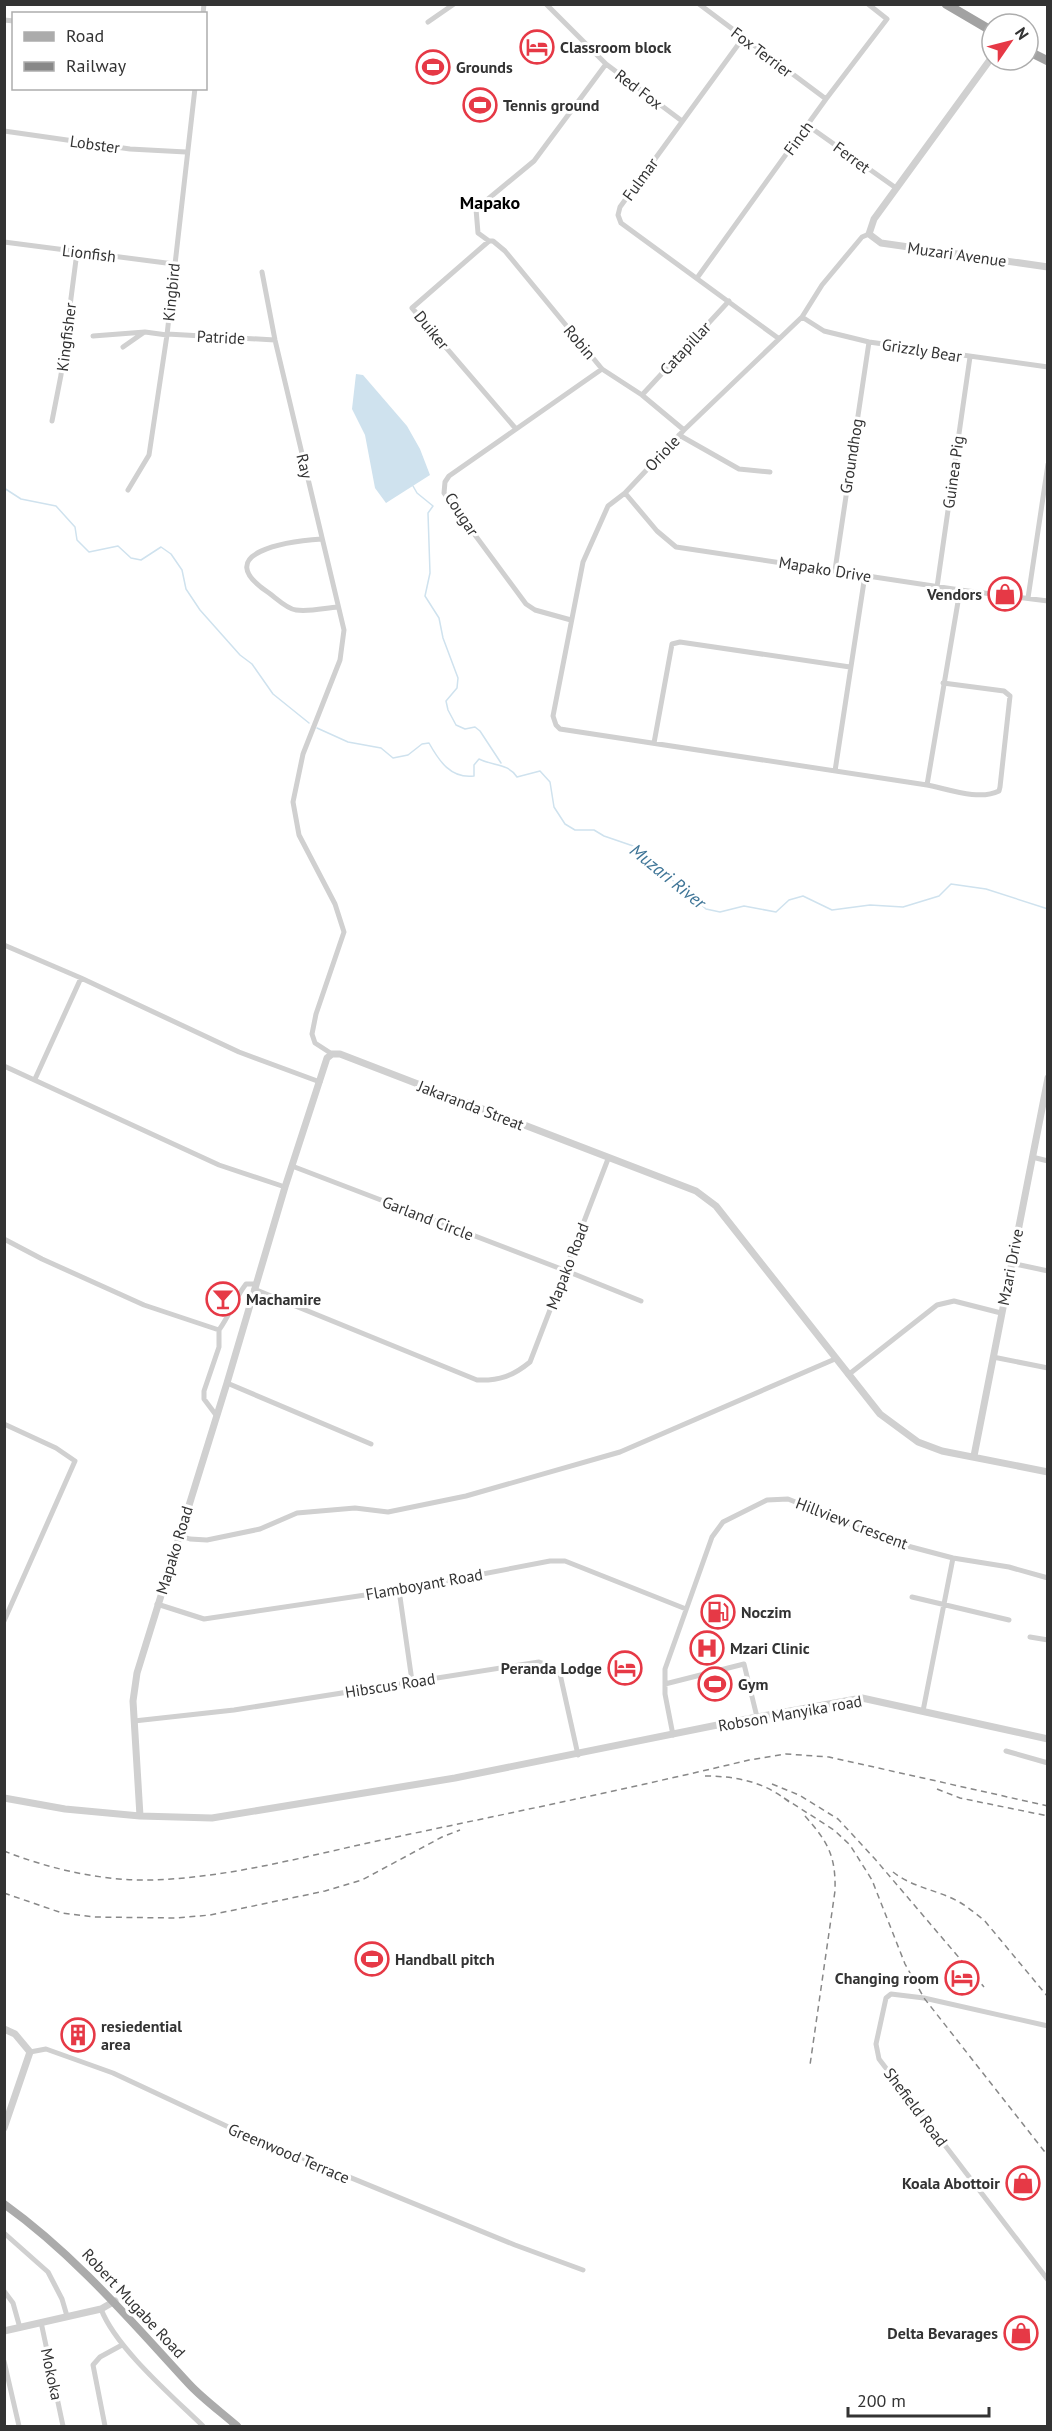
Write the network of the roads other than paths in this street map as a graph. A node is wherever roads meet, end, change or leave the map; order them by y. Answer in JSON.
{"nodes":[{"id":1,"x":454,"y":4,"type":"edge"},
{"id":2,"x":546,"y":4,"type":"edge"},
{"id":3,"x":699,"y":4,"type":"edge"},
{"id":4,"x":867,"y":4,"type":"edge"},
{"id":5,"x":946,"y":4,"type":"edge"},
{"id":6,"x":428,"y":22,"type":"dead end"},
{"id":7,"x":980,"y":24,"type":"edge"},
{"id":8,"x":743,"y":38,"type":"junction"},
{"id":9,"x":606,"y":64,"type":"junction"},
{"id":10,"x":981,"y":72,"type":"edge"},
{"id":11,"x":195,"y":90,"type":"edge"},
{"id":12,"x":825,"y":99,"type":"junction"},
{"id":13,"x":682,"y":121,"type":"junction"},
{"id":14,"x":807,"y":125,"type":"junction"},
{"id":15,"x":4,"y":131,"type":"edge"},
{"id":16,"x":186,"y":152,"type":"junction"},
{"id":17,"x":896,"y":188,"type":"junction"},
{"id":18,"x":869,"y":234,"type":"junction"},
{"id":19,"x":489,"y":241,"type":"junction"},
{"id":20,"x":4,"y":242,"type":"edge"},
{"id":21,"x":77,"y":252,"type":"junction"},
{"id":22,"x":174,"y":264,"type":"junction"},
{"id":23,"x":1047,"y":267,"type":"edge"},
{"id":24,"x":262,"y":272,"type":"dead end"},
{"id":25,"x":697,"y":278,"type":"junction"},
{"id":26,"x":729,"y":301,"type":"junction"},
{"id":27,"x":802,"y":316,"type":"junction"},
{"id":28,"x":144,"y":332,"type":"junction"},
{"id":29,"x":167,"y":334,"type":"junction"},
{"id":30,"x":93,"y":336,"type":"dead end"},
{"id":31,"x":778,"y":338,"type":"junction"},
{"id":32,"x":275,"y":340,"type":"junction"},
{"id":33,"x":869,"y":342,"type":"junction"},
{"id":34,"x":123,"y":347,"type":"dead end"},
{"id":35,"x":970,"y":357,"type":"junction"},
{"id":36,"x":1047,"y":368,"type":"edge"},
{"id":37,"x":602,"y":369,"type":"junction"},
{"id":38,"x":642,"y":395,"type":"junction"},
{"id":39,"x":52,"y":421,"type":"dead end"},
{"id":40,"x":516,"y":429,"type":"junction"},
{"id":41,"x":681,"y":432,"type":"junction"},
{"id":42,"x":1047,"y":464,"type":"edge"},
{"id":43,"x":770,"y":472,"type":"dead end"},
{"id":44,"x":128,"y":490,"type":"dead end"},
{"id":45,"x":625,"y":494,"type":"junction"},
{"id":46,"x":322,"y":539,"type":"junction"},
{"id":47,"x":834,"y":570,"type":"junction"},
{"id":48,"x":865,"y":575,"type":"junction"},
{"id":49,"x":937,"y":587,"type":"junction"},
{"id":50,"x":960,"y":590,"type":"junction"},
{"id":51,"x":1028,"y":598,"type":"junction"},
{"id":52,"x":1047,"y":601,"type":"edge"},
{"id":53,"x":338,"y":607,"type":"junction"},
{"id":54,"x":571,"y":620,"type":"junction"},
{"id":55,"x":850,"y":667,"type":"junction"},
{"id":56,"x":943,"y":683,"type":"junction"},
{"id":57,"x":654,"y":743,"type":"junction"},
{"id":58,"x":836,"y":771,"type":"junction"},
{"id":59,"x":927,"y":785,"type":"junction"},
{"id":60,"x":4,"y":945,"type":"edge"},
{"id":61,"x":81,"y":978,"type":"junction"},
{"id":62,"x":332,"y":1054,"type":"junction"},
{"id":63,"x":4,"y":1066,"type":"edge"},
{"id":64,"x":1047,"y":1078,"type":"edge"},
{"id":65,"x":35,"y":1079,"type":"junction"},
{"id":66,"x":320,"y":1082,"type":"junction"},
{"id":67,"x":1032,"y":1156,"type":"junction"},
{"id":68,"x":608,"y":1159,"type":"junction"},
{"id":69,"x":1047,"y":1161,"type":"edge"},
{"id":70,"x":292,"y":1166,"type":"junction"},
{"id":71,"x":285,"y":1187,"type":"junction"},
{"id":72,"x":4,"y":1239,"type":"edge"},
{"id":73,"x":1011,"y":1263,"type":"junction"},
{"id":74,"x":564,"y":1270,"type":"junction"},
{"id":75,"x":1047,"y":1271,"type":"edge"},
{"id":76,"x":255,"y":1287,"type":"junction"},
{"id":77,"x":641,"y":1301,"type":"dead end"},
{"id":78,"x":1001,"y":1313,"type":"junction"},
{"id":79,"x":219,"y":1330,"type":"junction"},
{"id":80,"x":993,"y":1357,"type":"junction"},
{"id":81,"x":835,"y":1359,"type":"junction"},
{"id":82,"x":1047,"y":1368,"type":"edge"},
{"id":83,"x":848,"y":1375,"type":"junction"},
{"id":84,"x":227,"y":1383,"type":"junction"},
{"id":85,"x":216,"y":1415,"type":"junction"},
{"id":86,"x":4,"y":1424,"type":"edge"},
{"id":87,"x":371,"y":1444,"type":"dead end"},
{"id":88,"x":974,"y":1456,"type":"junction"},
{"id":89,"x":1047,"y":1472,"type":"edge"},
{"id":90,"x":178,"y":1536,"type":"junction"},
{"id":91,"x":953,"y":1557,"type":"junction"},
{"id":92,"x":1047,"y":1578,"type":"edge"},
{"id":93,"x":399,"y":1590,"type":"junction"},
{"id":94,"x":912,"y":1597,"type":"dead end"},
{"id":95,"x":157,"y":1604,"type":"junction"},
{"id":96,"x":944,"y":1604,"type":"junction"},
{"id":97,"x":686,"y":1609,"type":"junction"},
{"id":98,"x":1009,"y":1620,"type":"dead end"},
{"id":99,"x":4,"y":1621,"type":"edge"},
{"id":100,"x":1030,"y":1637,"type":"dead end"},
{"id":101,"x":1047,"y":1640,"type":"edge"},
{"id":102,"x":412,"y":1681,"type":"junction"},
{"id":103,"x":665,"y":1684,"type":"junction"},
{"id":104,"x":923,"y":1711,"type":"junction"},
{"id":105,"x":757,"y":1717,"type":"junction"},
{"id":106,"x":134,"y":1721,"type":"junction"},
{"id":107,"x":673,"y":1735,"type":"junction"},
{"id":108,"x":1047,"y":1739,"type":"edge"},
{"id":109,"x":1006,"y":1751,"type":"dead end"},
{"id":110,"x":578,"y":1755,"type":"junction"},
{"id":111,"x":1047,"y":1763,"type":"edge"},
{"id":112,"x":4,"y":1798,"type":"edge"},
{"id":113,"x":140,"y":1816,"type":"junction"},
{"id":114,"x":1047,"y":2026,"type":"edge"},
{"id":115,"x":4,"y":2029,"type":"edge"},
{"id":116,"x":30,"y":2052,"type":"junction"},
{"id":117,"x":4,"y":2128,"type":"edge"},
{"id":118,"x":4,"y":2204,"type":"edge"},
{"id":119,"x":4,"y":2233,"type":"edge"},
{"id":120,"x":583,"y":2270,"type":"dead end"},
{"id":121,"x":1047,"y":2280,"type":"edge"},
{"id":122,"x":4,"y":2291,"type":"edge"},
{"id":123,"x":115,"y":2301,"type":"junction"},
{"id":124,"x":101,"y":2309,"type":"junction"},
{"id":125,"x":67,"y":2316,"type":"junction"},
{"id":126,"x":41,"y":2322,"type":"junction"},
{"id":127,"x":20,"y":2328,"type":"junction"},
{"id":128,"x":4,"y":2331,"type":"edge"},
{"id":129,"x":122,"y":2345,"type":"junction"},
{"id":130,"x":4,"y":2361,"type":"edge"},
{"id":131,"x":7,"y":2389,"type":"edge"},
{"id":132,"x":18,"y":2427,"type":"edge"},
{"id":133,"x":63,"y":2427,"type":"edge"},
{"id":134,"x":105,"y":2427,"type":"edge"},
{"id":135,"x":203,"y":2427,"type":"edge"},
{"id":136,"x":237,"y":2427,"type":"edge"}],
"edges":[{"from":1,"to":6,"type":"street"},
{"from":2,"to":9,"type":"street","name":"Red Fox"},
{"from":3,"to":8,"type":"street","name":"Fox Terrier"},
{"from":4,"to":12,"type":"street","name":"Finch"},
{"from":5,"to":7,"type":"highway"},
{"from":8,"to":12,"type":"street","name":"Fox Terrier"},
{"from":8,"to":13,"type":"street","name":"Fulmar"},
{"from":9,"to":13,"type":"street","name":"Red Fox"},
{"from":9,"to":19,"type":"street"},
{"from":10,"to":17,"type":"street"},
{"from":11,"to":16,"type":"street","name":"Kingbird"},
{"from":12,"to":14,"type":"street","name":"Finch"},
{"from":13,"to":25,"type":"street","name":"Fulmar"},
{"from":14,"to":17,"type":"street","name":"Ferret"},
{"from":14,"to":25,"type":"street","name":"Finch"},
{"from":15,"to":16,"type":"street","name":"Lobster"},
{"from":16,"to":22,"type":"street","name":"Kingbird"},
{"from":17,"to":18,"type":"street"},
{"from":18,"to":23,"type":"street","name":"Muzari Avenue"},
{"from":18,"to":27,"type":"street","name":"Oriole"},
{"from":19,"to":37,"type":"street","name":"Robin"},
{"from":19,"to":40,"type":"street","name":"Duiker"},
{"from":20,"to":21,"type":"street","name":"Lionfish"},
{"from":21,"to":22,"type":"street","name":"Lionfish"},
{"from":21,"to":39,"type":"street","name":"Kingfisher"},
{"from":22,"to":29,"type":"street","name":"Kingbird"},
{"from":24,"to":32,"type":"street","name":"Ray"},
{"from":25,"to":26,"type":"street","name":"Fulmar"},
{"from":26,"to":31,"type":"street","name":"Fulmar"},
{"from":26,"to":38,"type":"street","name":"Catapillar"},
{"from":27,"to":31,"type":"street","name":"Oriole"},
{"from":27,"to":33,"type":"street","name":"Grizzly Bear"},
{"from":28,"to":29,"type":"street","name":"Patride"},
{"from":28,"to":30,"type":"street","name":"Patride"},
{"from":28,"to":34,"type":"street"},
{"from":29,"to":32,"type":"street","name":"Patride"},
{"from":29,"to":44,"type":"street","name":"Kingbird"},
{"from":31,"to":41,"type":"street","name":"Oriole"},
{"from":32,"to":46,"type":"street","name":"Ray"},
{"from":33,"to":35,"type":"street","name":"Grizzly Bear"},
{"from":33,"to":47,"type":"street","name":"Groundhog"},
{"from":35,"to":36,"type":"street","name":"Grizzly Bear"},
{"from":35,"to":49,"type":"street","name":"Guinea Pig"},
{"from":37,"to":38,"type":"street","name":"Robin"},
{"from":37,"to":40,"type":"street","name":"Cougar"},
{"from":38,"to":41,"type":"street","name":"Robin"},
{"from":40,"to":54,"type":"street","name":"Cougar"},
{"from":41,"to":43,"type":"street","name":"Robin"},
{"from":41,"to":45,"type":"street","name":"Oriole"},
{"from":42,"to":51,"type":"street"},
{"from":45,"to":47,"type":"street","name":"Mapako Drive"},
{"from":45,"to":54,"type":"street","name":"Oriole"},
{"from":46,"to":53,"type":"street","name":"Ray"},
{"from":46,"to":53,"type":"street"},
{"from":47,"to":48,"type":"street","name":"Mapako Drive"},
{"from":48,"to":49,"type":"street","name":"Mapako Drive"},
{"from":48,"to":55,"type":"street"},
{"from":49,"to":50,"type":"street","name":"Mapako Drive"},
{"from":50,"to":51,"type":"street","name":"Mapako Drive"},
{"from":50,"to":56,"type":"street"},
{"from":51,"to":52,"type":"street","name":"Mapako Drive"},
{"from":53,"to":62,"type":"street","name":"Ray"},
{"from":54,"to":57,"type":"street","name":"Oriole"},
{"from":55,"to":57,"type":"street"},
{"from":55,"to":58,"type":"street"},
{"from":56,"to":59,"type":"street"},
{"from":56,"to":59,"type":"street"},
{"from":57,"to":58,"type":"street"},
{"from":58,"to":59,"type":"street"},
{"from":60,"to":61,"type":"street"},
{"from":61,"to":65,"type":"street"},
{"from":61,"to":66,"type":"street"},
{"from":62,"to":66,"type":"street","name":"Mapako Road"},
{"from":62,"to":68,"type":"street","name":"Jakaranda Streat"},
{"from":63,"to":65,"type":"street"},
{"from":64,"to":67,"type":"street","name":"Mzari Drive"},
{"from":65,"to":71,"type":"street"},
{"from":66,"to":70,"type":"street","name":"Mapako Road"},
{"from":67,"to":69,"type":"street"},
{"from":67,"to":73,"type":"street","name":"Mzari Drive"},
{"from":68,"to":74,"type":"street","name":"Mapako Road"},
{"from":68,"to":81,"type":"street","name":"Jakaranda Streat"},
{"from":70,"to":71,"type":"street","name":"Mapako Road"},
{"from":70,"to":74,"type":"street","name":"Garland Circle"},
{"from":71,"to":76,"type":"street","name":"Mapako Road"},
{"from":72,"to":79,"type":"street"},
{"from":73,"to":75,"type":"street"},
{"from":73,"to":78,"type":"street","name":"Mzari Drive"},
{"from":74,"to":76,"type":"street","name":"Mapako Road"},
{"from":74,"to":77,"type":"street","name":"Garland Circle"},
{"from":76,"to":79,"type":"street"},
{"from":76,"to":84,"type":"street","name":"Mapako Road"},
{"from":78,"to":80,"type":"street","name":"Mzari Drive"},
{"from":78,"to":83,"type":"street"},
{"from":79,"to":85,"type":"street"},
{"from":80,"to":82,"type":"street"},
{"from":80,"to":88,"type":"street","name":"Mzari Drive"},
{"from":81,"to":83,"type":"street","name":"Jakaranda Streat"},
{"from":81,"to":90,"type":"street"},
{"from":83,"to":88,"type":"street","name":"Jakaranda Streat"},
{"from":84,"to":85,"type":"street","name":"Mapako Road"},
{"from":84,"to":87,"type":"street"},
{"from":85,"to":90,"type":"street","name":"Mapako Road"},
{"from":86,"to":99,"type":"street"},
{"from":88,"to":89,"type":"street"},
{"from":90,"to":95,"type":"street","name":"Mapako Road"},
{"from":91,"to":92,"type":"street","name":"Hillview Crescent"},
{"from":91,"to":96,"type":"street"},
{"from":91,"to":97,"type":"street","name":"Hillview Crescent"},
{"from":93,"to":95,"type":"street","name":"Flamboyant Road"},
{"from":93,"to":97,"type":"street","name":"Flamboyant Road"},
{"from":93,"to":102,"type":"street"},
{"from":94,"to":96,"type":"street"},
{"from":95,"to":106,"type":"street","name":"Mapako Road"},
{"from":96,"to":98,"type":"street"},
{"from":96,"to":104,"type":"street"},
{"from":97,"to":103,"type":"street","name":"Hillview Crescent"},
{"from":100,"to":101,"type":"street"},
{"from":102,"to":106,"type":"street","name":"Hibscus Road"},
{"from":102,"to":110,"type":"street","name":"Hibscus Road"},
{"from":103,"to":105,"type":"street"},
{"from":103,"to":107,"type":"street","name":"Hillview Crescent"},
{"from":104,"to":105,"type":"street","name":"Robson Manyika road"},
{"from":104,"to":108,"type":"street","name":"Robson Manyika road"},
{"from":105,"to":107,"type":"street","name":"Robson Manyika road"},
{"from":106,"to":113,"type":"street","name":"Mapako Road"},
{"from":107,"to":110,"type":"street","name":"Robson Manyika road"},
{"from":109,"to":111,"type":"street"},
{"from":110,"to":113,"type":"street","name":"Robson Manyika road"},
{"from":112,"to":113,"type":"street","name":"Robson Manyika road"},
{"from":114,"to":121,"type":"street","name":"Shefield Road"},
{"from":115,"to":116,"type":"street"},
{"from":116,"to":117,"type":"street"},
{"from":116,"to":120,"type":"street","name":"Greenwood Terrace"},
{"from":118,"to":123,"type":"main road","name":"Robert Mugabe Road"},
{"from":119,"to":125,"type":"street"},
{"from":122,"to":127,"type":"street"},
{"from":123,"to":124,"type":"street"},
{"from":123,"to":136,"type":"main road","name":"Robert Mugabe Road"},
{"from":124,"to":125,"type":"street"},
{"from":124,"to":129,"type":"street"},
{"from":125,"to":126,"type":"street"},
{"from":126,"to":127,"type":"street"},
{"from":126,"to":133,"type":"street","name":"Mokoka"},
{"from":127,"to":128,"type":"street"},
{"from":129,"to":134,"type":"street"},
{"from":129,"to":135,"type":"street"},
{"from":130,"to":131,"type":"street"},
{"from":131,"to":132,"type":"street"}]}
